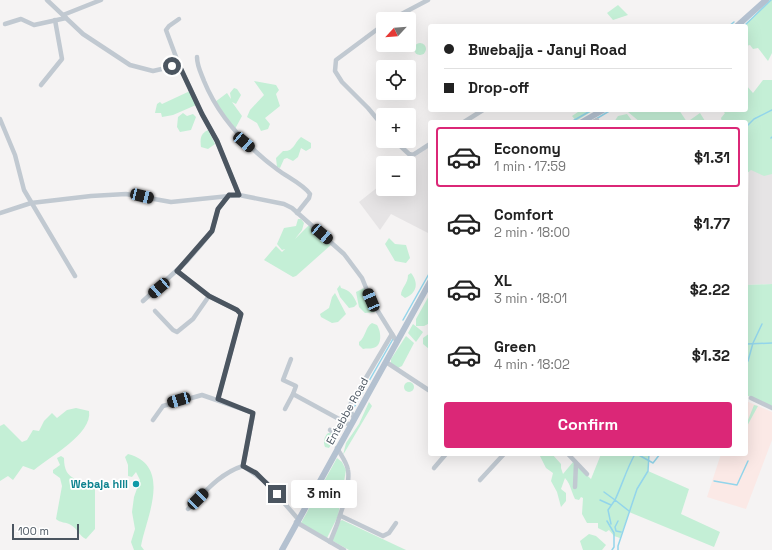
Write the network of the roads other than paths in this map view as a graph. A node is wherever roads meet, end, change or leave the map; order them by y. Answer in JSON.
{"nodes":[{"id":1,"x":47,"y":0,"type":"edge"},
{"id":2,"x":101,"y":0,"type":"edge"},
{"id":3,"x":428,"y":0,"type":"edge"},
{"id":4,"x":766,"y":0,"type":"edge"},
{"id":5,"x":405,"y":12,"type":"edge"},
{"id":6,"x":64,"y":16,"type":"junction"},
{"id":7,"x":179,"y":19,"type":"dead end"},
{"id":8,"x":55,"y":20,"type":"junction"},
{"id":9,"x":5,"y":24,"type":"dead end"},
{"id":10,"x":739,"y":24,"type":"edge"},
{"id":11,"x":376,"y":30,"type":"edge"},
{"id":12,"x":197,"y":57,"type":"dead end"},
{"id":13,"x":179,"y":65,"type":"junction"},
{"id":14,"x":41,"y":85,"type":"dead end"},
{"id":15,"x":480,"y":112,"type":"edge"},
{"id":16,"x":600,"y":112,"type":"edge"},
{"id":17,"x":376,"y":118,"type":"edge"},
{"id":18,"x":0,"y":119,"type":"edge"},
{"id":19,"x":467,"y":120,"type":"edge"},
{"id":20,"x":586,"y":120,"type":"edge"},
{"id":21,"x":428,"y":145,"type":"edge"},
{"id":22,"x":403,"y":148,"type":"edge"},
{"id":23,"x":229,"y":195,"type":"junction"},
{"id":24,"x":239,"y":195,"type":"junction"},
{"id":25,"x":31,"y":203,"type":"junction"},
{"id":26,"x":0,"y":213,"type":"edge"},
{"id":27,"x":297,"y":213,"type":"junction"},
{"id":28,"x":177,"y":271,"type":"junction"},
{"id":29,"x":75,"y":276,"type":"dead end"},
{"id":30,"x":428,"y":286,"type":"edge"},
{"id":31,"x":209,"y":296,"type":"junction"},
{"id":32,"x":144,"y":301,"type":"dead end"},
{"id":33,"x":156,"y":311,"type":"dead end"},
{"id":34,"x":392,"y":334,"type":"junction"},
{"id":35,"x":397,"y":342,"type":"junction"},
{"id":36,"x":291,"y":359,"type":"dead end"},
{"id":37,"x":386,"y":362,"type":"junction"},
{"id":38,"x":428,"y":390,"type":"edge"},
{"id":39,"x":293,"y":394,"type":"junction"},
{"id":40,"x":751,"y":398,"type":"dead end"},
{"id":41,"x":218,"y":399,"type":"junction"},
{"id":42,"x":772,"y":408,"type":"edge"},
{"id":43,"x":285,"y":409,"type":"dead end"},
{"id":44,"x":354,"y":418,"type":"junction"},
{"id":45,"x":153,"y":420,"type":"dead end"},
{"id":46,"x":350,"y":426,"type":"junction"},
{"id":47,"x":330,"y":430,"type":"dead end"},
{"id":48,"x":335,"y":434,"type":"dead end"},
{"id":49,"x":337,"y":448,"type":"junction"},
{"id":50,"x":444,"y":456,"type":"edge"},
{"id":51,"x":502,"y":456,"type":"edge"},
{"id":52,"x":570,"y":456,"type":"edge"},
{"id":53,"x":576,"y":463,"type":"junction"},
{"id":54,"x":243,"y":466,"type":"junction"},
{"id":55,"x":434,"y":468,"type":"dead end"},
{"id":56,"x":587,"y":474,"type":"dead end"},
{"id":57,"x":480,"y":480,"type":"dead end"},
{"id":58,"x":575,"y":487,"type":"dead end"},
{"id":59,"x":188,"y":510,"type":"dead end"},
{"id":60,"x":341,"y":516,"type":"junction"},
{"id":61,"x":297,"y":520,"type":"junction"},
{"id":62,"x":396,"y":523,"type":"dead end"},
{"id":63,"x":330,"y":542,"type":"junction"},
{"id":64,"x":282,"y":550,"type":"edge"},
{"id":65,"x":344,"y":550,"type":"edge"}],
"edges":[{"from":1,"to":6,"type":"street"},
{"from":2,"to":6,"type":"street"},
{"from":3,"to":5,"type":"street"},
{"from":4,"to":10,"type":"main road"},
{"from":6,"to":8,"type":"street"},
{"from":6,"to":13,"type":"street"},
{"from":7,"to":13,"type":"street"},
{"from":8,"to":9,"type":"street"},
{"from":8,"to":14,"type":"street"},
{"from":11,"to":17,"type":"street"},
{"from":12,"to":27,"type":"street"},
{"from":13,"to":24,"type":"street"},
{"from":15,"to":19,"type":"street"},
{"from":16,"to":20,"type":"main road"},
{"from":18,"to":25,"type":"street"},
{"from":21,"to":22,"type":"street"},
{"from":23,"to":24,"type":"street"},
{"from":23,"to":25,"type":"street"},
{"from":23,"to":28,"type":"street"},
{"from":24,"to":27,"type":"street"},
{"from":25,"to":26,"type":"street"},
{"from":25,"to":29,"type":"street"},
{"from":27,"to":34,"type":"street"},
{"from":28,"to":31,"type":"street"},
{"from":28,"to":32,"type":"street"},
{"from":30,"to":35,"type":"main road","name":"Entebbe Road"},
{"from":31,"to":33,"type":"street"},
{"from":31,"to":41,"type":"street"},
{"from":34,"to":35,"type":"street"},
{"from":34,"to":44,"type":"street"},
{"from":35,"to":37,"type":"main road","name":"Entebbe Road"},
{"from":36,"to":39,"type":"street"},
{"from":37,"to":38,"type":"street"},
{"from":37,"to":44,"type":"main road","name":"Entebbe Road"},
{"from":39,"to":43,"type":"street"},
{"from":39,"to":46,"type":"street"},
{"from":40,"to":42,"type":"street"},
{"from":41,"to":45,"type":"street"},
{"from":41,"to":54,"type":"street"},
{"from":44,"to":46,"type":"main road","name":"Entebbe Road"},
{"from":46,"to":49,"type":"main road","name":"Entebbe Road"},
{"from":47,"to":48,"type":"street"},
{"from":49,"to":60,"type":"street"},
{"from":49,"to":61,"type":"main road","name":"Entebbe Road"},
{"from":50,"to":55,"type":"street"},
{"from":51,"to":57,"type":"street"},
{"from":52,"to":53,"type":"street"},
{"from":53,"to":56,"type":"street"},
{"from":53,"to":58,"type":"street"},
{"from":54,"to":59,"type":"street"},
{"from":54,"to":61,"type":"street"},
{"from":60,"to":62,"type":"street"},
{"from":60,"to":63,"type":"street"},
{"from":61,"to":63,"type":"street"},
{"from":61,"to":64,"type":"main road","name":"Entebbe Road"},
{"from":63,"to":65,"type":"street"}]}
